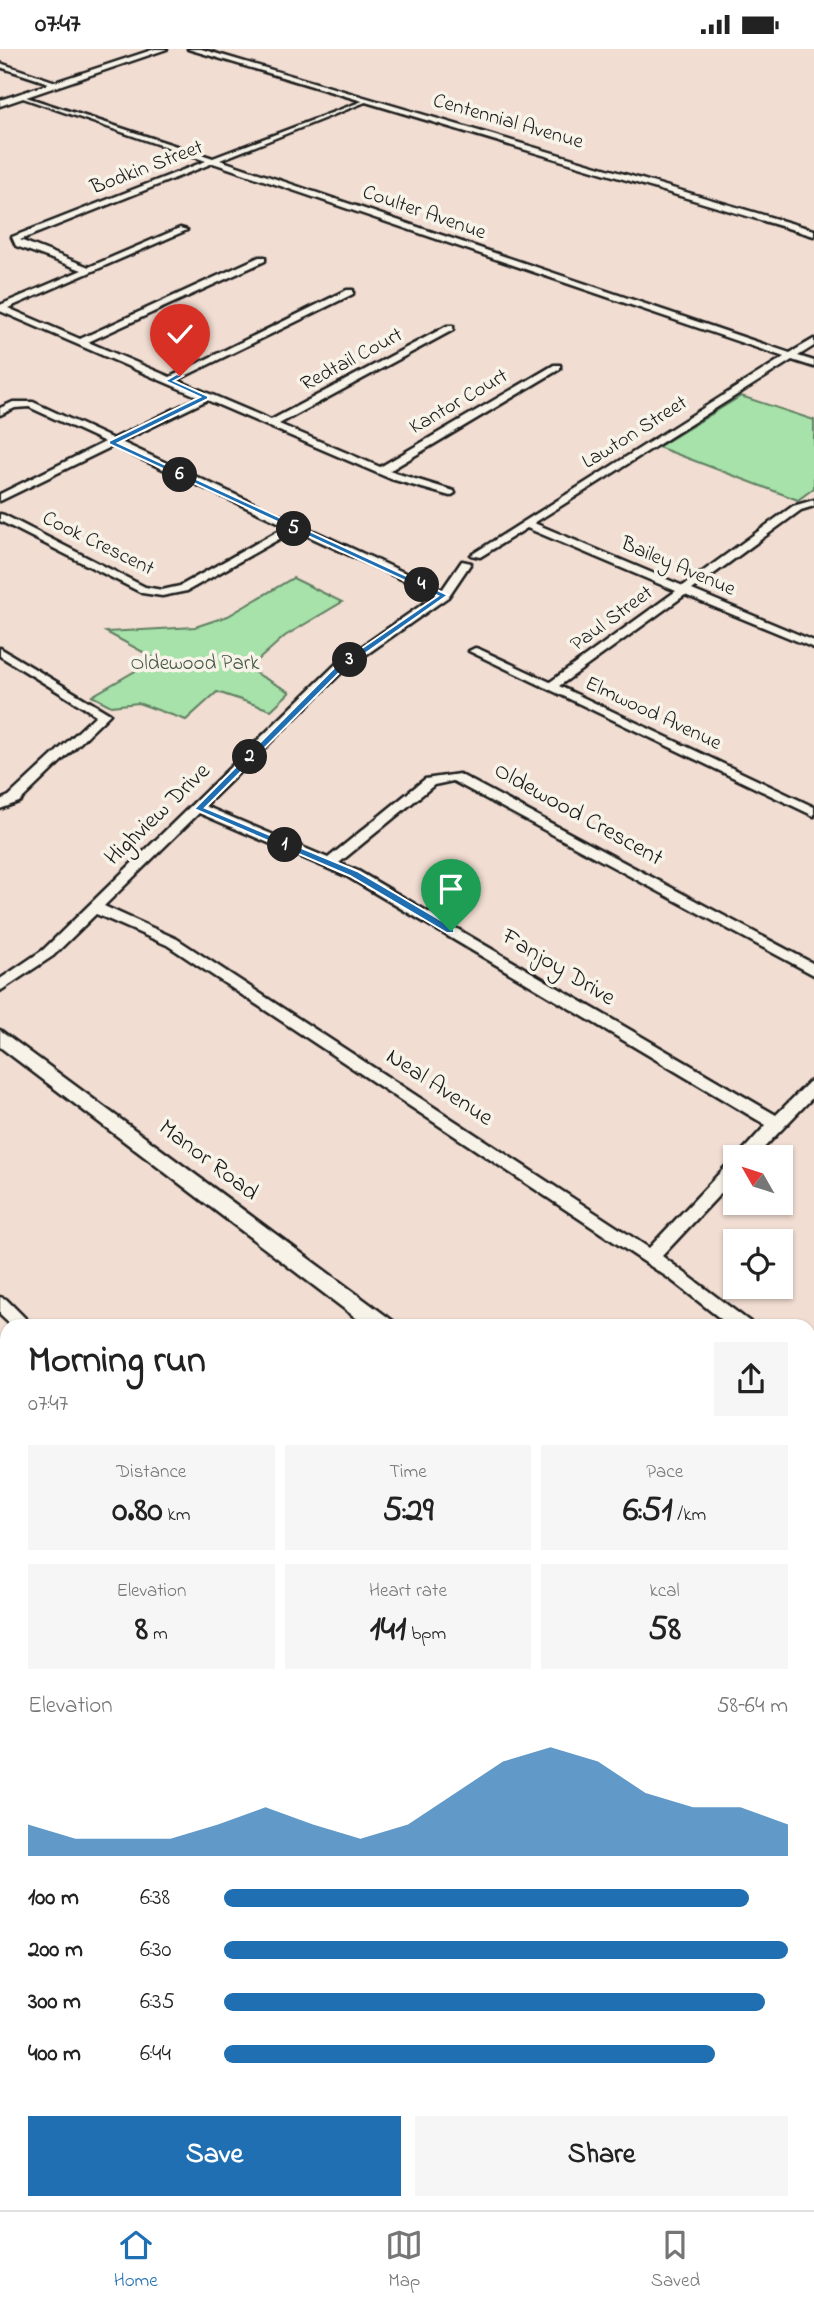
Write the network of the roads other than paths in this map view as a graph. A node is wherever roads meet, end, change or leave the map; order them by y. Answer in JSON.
{"nodes":[{"id":1,"x":163,"y":49,"type":"edge"},
{"id":2,"x":192,"y":49,"type":"edge"},
{"id":3,"x":0,"y":65,"type":"edge"},
{"id":4,"x":57,"y":84,"type":"junction"},
{"id":5,"x":22,"y":96,"type":"junction"},
{"id":6,"x":366,"y":100,"type":"junction"},
{"id":7,"x":0,"y":103,"type":"edge"},
{"id":8,"x":214,"y":160,"type":"junction"},
{"id":9,"x":183,"y":230,"type":"dead end"},
{"id":10,"x":814,"y":233,"type":"edge"},
{"id":11,"x":262,"y":260,"type":"dead end"},
{"id":12,"x":88,"y":270,"type":"junction"},
{"id":13,"x":351,"y":292,"type":"dead end"},
{"id":14,"x":0,"y":308,"type":"edge"},
{"id":15,"x":450,"y":328,"type":"dead end"},
{"id":16,"x":81,"y":342,"type":"junction"},
{"id":17,"x":814,"y":342,"type":"edge"},
{"id":18,"x":792,"y":357,"type":"junction"},
{"id":19,"x":814,"y":365,"type":"edge"},
{"id":20,"x":558,"y":367,"type":"dead end"},
{"id":21,"x":169,"y":381,"type":"junction"},
{"id":22,"x":206,"y":397,"type":"junction"},
{"id":23,"x":0,"y":412,"type":"edge"},
{"id":24,"x":271,"y":424,"type":"junction"},
{"id":25,"x":112,"y":443,"type":"junction"},
{"id":26,"x":381,"y":471,"type":"junction"},
{"id":27,"x":450,"y":493,"type":"dead end"},
{"id":28,"x":0,"y":498,"type":"edge"},
{"id":29,"x":814,"y":503,"type":"edge"},
{"id":30,"x":0,"y":517,"type":"edge"},
{"id":31,"x":527,"y":524,"type":"junction"},
{"id":32,"x":292,"y":528,"type":"junction"},
{"id":33,"x":476,"y":555,"type":"dead end"},
{"id":34,"x":466,"y":563,"type":"dead end"},
{"id":35,"x":683,"y":590,"type":"junction"},
{"id":36,"x":444,"y":595,"type":"junction"},
{"id":37,"x":814,"y":645,"type":"edge"},
{"id":38,"x":0,"y":651,"type":"edge"},
{"id":39,"x":475,"y":651,"type":"dead end"},
{"id":40,"x":551,"y":687,"type":"junction"},
{"id":41,"x":0,"y":805,"type":"edge"},
{"id":42,"x":198,"y":809,"type":"junction"},
{"id":43,"x":814,"y":812,"type":"edge"},
{"id":44,"x":330,"y":863,"type":"junction"},
{"id":45,"x":96,"y":908,"type":"junction"},
{"id":46,"x":814,"y":970,"type":"edge"},
{"id":47,"x":0,"y":986,"type":"edge"},
{"id":48,"x":0,"y":1037,"type":"edge"},
{"id":49,"x":814,"y":1086,"type":"edge"},
{"id":50,"x":776,"y":1123,"type":"junction"},
{"id":51,"x":756,"y":1145,"type":"edge"},
{"id":52,"x":723,"y":1180,"type":"edge"},
{"id":53,"x":651,"y":1257,"type":"junction"},
{"id":54,"x":0,"y":1304,"type":"edge"},
{"id":55,"x":17,"y":1319,"type":"edge"},
{"id":56,"x":374,"y":1319,"type":"edge"},
{"id":57,"x":733,"y":1319,"type":"edge"}],
"edges":[{"from":1,"to":4,"type":"street"},
{"from":2,"to":6,"type":"main road","name":"Centennial Avenue"},
{"from":3,"to":4,"type":"street"},
{"from":4,"to":5,"type":"street"},
{"from":5,"to":7,"type":"street"},
{"from":5,"to":8,"type":"street","name":"Coulter Avenue"},
{"from":6,"to":8,"type":"street","name":"Bodkin Street"},
{"from":6,"to":10,"type":"main road","name":"Centennial Avenue"},
{"from":8,"to":12,"type":"street","name":"Bodkin Street"},
{"from":8,"to":18,"type":"street","name":"Coulter Avenue"},
{"from":9,"to":12,"type":"street"},
{"from":11,"to":16,"type":"street"},
{"from":12,"to":14,"type":"street"},
{"from":13,"to":21,"type":"street"},
{"from":14,"to":16,"type":"street"},
{"from":15,"to":24,"type":"street","name":"Redtail Court"},
{"from":16,"to":21,"type":"street"},
{"from":17,"to":18,"type":"street","name":"Lawton Street"},
{"from":18,"to":19,"type":"street","name":"Coulter Avenue"},
{"from":18,"to":31,"type":"street","name":"Lawton Street"},
{"from":20,"to":26,"type":"street","name":"Kantor Court"},
{"from":21,"to":22,"type":"street"},
{"from":22,"to":24,"type":"street"},
{"from":22,"to":25,"type":"street"},
{"from":23,"to":25,"type":"street"},
{"from":24,"to":26,"type":"street"},
{"from":25,"to":28,"type":"street"},
{"from":25,"to":32,"type":"street"},
{"from":26,"to":27,"type":"street"},
{"from":29,"to":35,"type":"street","name":"Paul Street"},
{"from":30,"to":32,"type":"street","name":"Cook Crescent"},
{"from":31,"to":33,"type":"street","name":"Lawton Street"},
{"from":31,"to":35,"type":"street","name":"Bailey Avenue"},
{"from":32,"to":36,"type":"street"},
{"from":34,"to":36,"type":"street","name":"Highview Drive"},
{"from":35,"to":37,"type":"street","name":"Bailey Avenue"},
{"from":35,"to":40,"type":"street","name":"Paul Street"},
{"from":36,"to":42,"type":"street","name":"Highview Drive"},
{"from":38,"to":41,"type":"street"},
{"from":39,"to":40,"type":"street","name":"Elmwood Avenue"},
{"from":40,"to":43,"type":"street","name":"Elmwood Avenue"},
{"from":42,"to":44,"type":"street","name":"Fanjoy Drive"},
{"from":42,"to":45,"type":"street","name":"Highview Drive"},
{"from":44,"to":46,"type":"street","name":"Oldewood Crescent"},
{"from":44,"to":50,"type":"street","name":"Fanjoy Drive"},
{"from":45,"to":47,"type":"street","name":"Highview Drive"},
{"from":45,"to":53,"type":"street","name":"Neal Avenue"},
{"from":48,"to":56,"type":"street","name":"Manor Road"},
{"from":49,"to":50,"type":"street"},
{"from":50,"to":51,"type":"street"},
{"from":52,"to":53,"type":"street"},
{"from":53,"to":57,"type":"street","name":"Neal Avenue"},
{"from":54,"to":55,"type":"street"}]}
